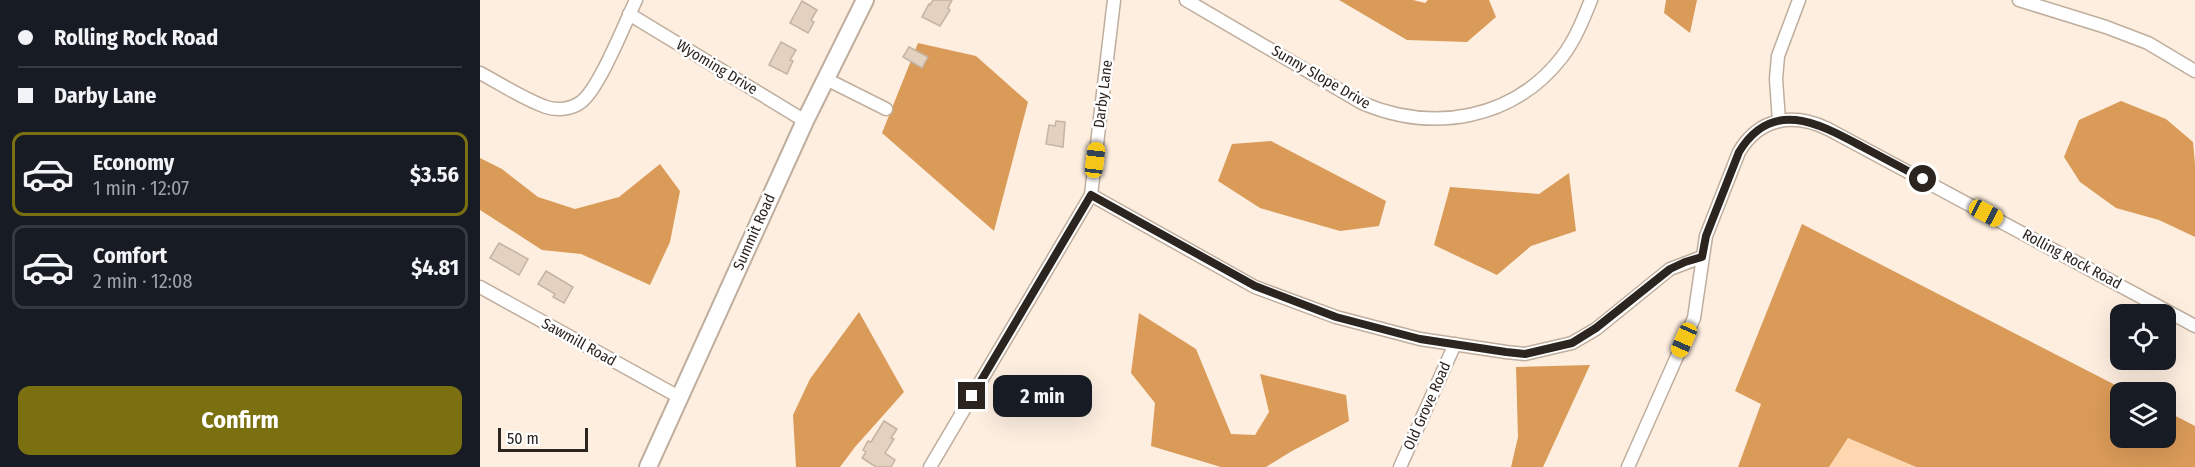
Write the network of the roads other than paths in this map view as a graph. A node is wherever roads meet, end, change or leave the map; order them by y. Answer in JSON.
{"nodes":[{"id":1,"x":636,"y":0,"type":"edge"},
{"id":2,"x":866,"y":0,"type":"edge"},
{"id":3,"x":1114,"y":0,"type":"edge"},
{"id":4,"x":1186,"y":0,"type":"edge"},
{"id":5,"x":1592,"y":0,"type":"edge"},
{"id":6,"x":1798,"y":0,"type":"edge"},
{"id":7,"x":2026,"y":1,"type":"edge"},
{"id":8,"x":629,"y":14,"type":"junction"},
{"id":9,"x":2195,"y":71,"type":"edge"},
{"id":10,"x":480,"y":73,"type":"edge"},
{"id":11,"x":826,"y":79,"type":"junction"},
{"id":12,"x":886,"y":109,"type":"dead end"},
{"id":13,"x":805,"y":121,"type":"junction"},
{"id":14,"x":1779,"y":121,"type":"junction"},
{"id":15,"x":1091,"y":195,"type":"junction"},
{"id":16,"x":1702,"y":257,"type":"junction"},
{"id":17,"x":480,"y":287,"type":"edge"},
{"id":18,"x":2195,"y":326,"type":"edge"},
{"id":19,"x":1455,"y":344,"type":"junction"},
{"id":20,"x":679,"y":397,"type":"junction"},
{"id":21,"x":648,"y":467,"type":"edge"},
{"id":22,"x":930,"y":467,"type":"edge"},
{"id":23,"x":1400,"y":467,"type":"edge"},
{"id":24,"x":1628,"y":467,"type":"edge"}],
"edges":[{"from":1,"to":8,"type":"street"},
{"from":2,"to":11,"type":"main road","name":"Summit Road"},
{"from":3,"to":15,"type":"street","name":"Darby Lane"},
{"from":4,"to":5,"type":"street","name":"Sunny Slope Drive"},
{"from":6,"to":14,"type":"street"},
{"from":7,"to":9,"type":"street"},
{"from":8,"to":10,"type":"street"},
{"from":8,"to":13,"type":"street","name":"Wyoming Drive"},
{"from":11,"to":12,"type":"street"},
{"from":11,"to":13,"type":"main road","name":"Summit Road"},
{"from":13,"to":20,"type":"main road","name":"Summit Road"},
{"from":14,"to":16,"type":"street","name":"Rolling Rock Road"},
{"from":14,"to":18,"type":"street","name":"Rolling Rock Road"},
{"from":15,"to":19,"type":"street"},
{"from":15,"to":22,"type":"street","name":"Darby Lane"},
{"from":16,"to":19,"type":"street"},
{"from":16,"to":24,"type":"street","name":"Rolling Rock Road"},
{"from":17,"to":20,"type":"street","name":"Sawmill Road"},
{"from":19,"to":23,"type":"street","name":"Old Grove Road"},
{"from":20,"to":21,"type":"main road","name":"Summit Road"}]}
